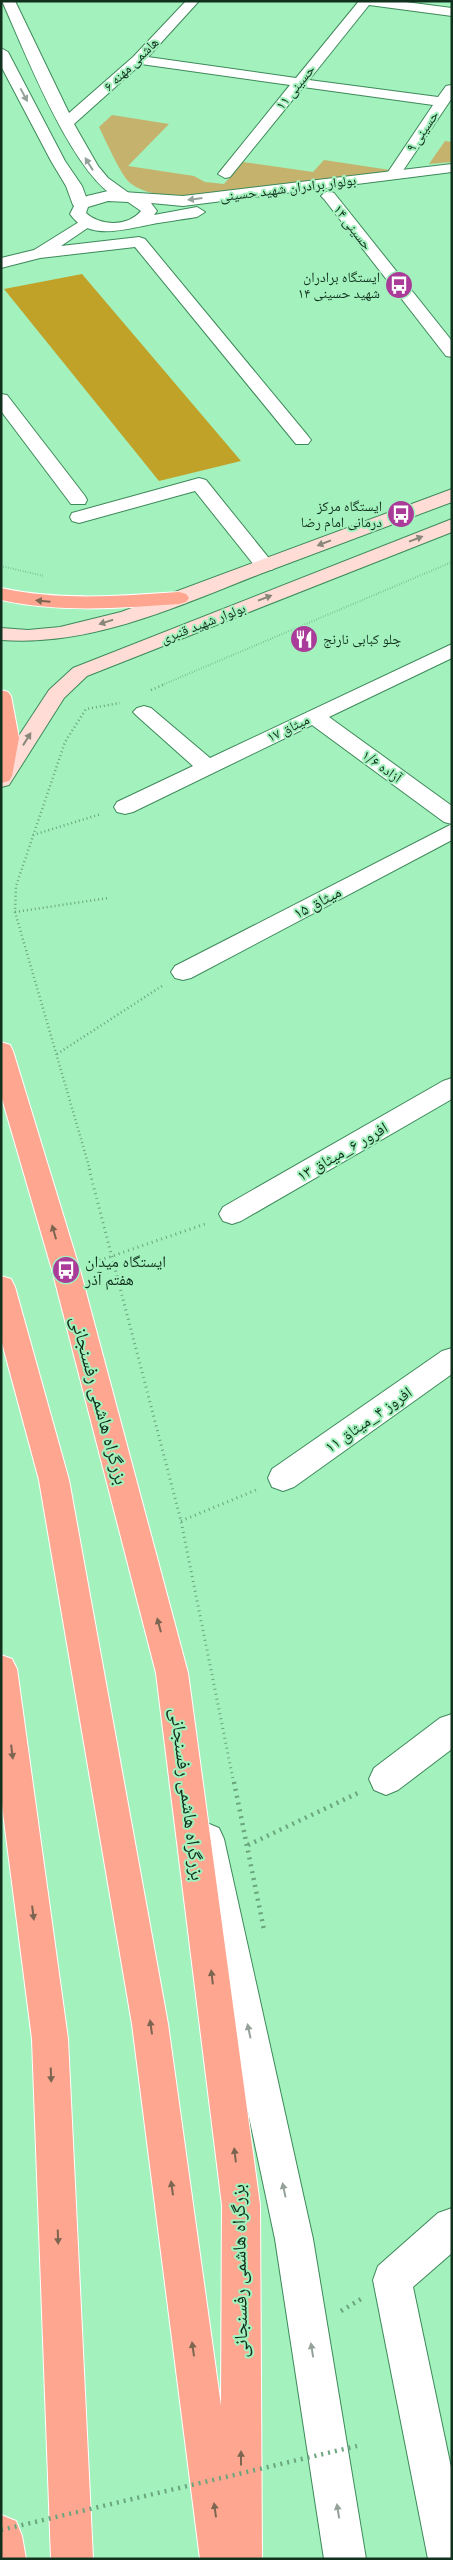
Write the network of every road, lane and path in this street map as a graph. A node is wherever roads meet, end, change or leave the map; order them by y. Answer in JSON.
{"nodes":[{"id":1,"x":193,"y":1,"type":"edge"},
{"id":2,"x":366,"y":1,"type":"edge"},
{"id":3,"x":10,"y":7,"type":"edge"},
{"id":4,"x":452,"y":12,"type":"edge"},
{"id":5,"x":1,"y":52,"type":"edge"},
{"id":6,"x":138,"y":60,"type":"junction"},
{"id":7,"x":299,"y":82,"type":"junction"},
{"id":8,"x":452,"y":87,"type":"edge"},
{"id":9,"x":442,"y":102,"type":"junction"},
{"id":10,"x":66,"y":123,"type":"junction"},
{"id":11,"x":452,"y":168,"type":"edge"},
{"id":12,"x":225,"y":174,"type":"dead end"},
{"id":13,"x":393,"y":175,"type":"junction"},
{"id":14,"x":452,"y":180,"type":"edge"},
{"id":15,"x":125,"y":196,"type":"junction"},
{"id":16,"x":329,"y":196,"type":"junction"},
{"id":17,"x":81,"y":205,"type":"junction"},
{"id":18,"x":87,"y":222,"type":"junction"},
{"id":19,"x":137,"y":222,"type":"junction"},
{"id":20,"x":40,"y":253,"type":"junction"},
{"id":21,"x":1,"y":263,"type":"edge"},
{"id":22,"x":452,"y":352,"type":"edge"},
{"id":23,"x":1,"y":399,"type":"edge"},
{"id":24,"x":302,"y":440,"type":"dead end"},
{"id":25,"x":452,"y":495,"type":"edge"},
{"id":26,"x":452,"y":525,"type":"edge"},
{"id":27,"x":452,"y":562,"type":"edge"},
{"id":28,"x":265,"y":566,"type":"junction"},
{"id":29,"x":1,"y":594,"type":"edge"},
{"id":30,"x":179,"y":598,"type":"junction"},
{"id":31,"x":1,"y":634,"type":"edge"},
{"id":32,"x":452,"y":650,"type":"edge"},
{"id":33,"x":148,"y":691,"type":"dead end"},
{"id":34,"x":1,"y":696,"type":"edge"},
{"id":35,"x":121,"y":703,"type":"dead end"},
{"id":36,"x":144,"y":712,"type":"dead end"},
{"id":37,"x":313,"y":716,"type":"junction"},
{"id":38,"x":208,"y":767,"type":"junction"},
{"id":39,"x":1,"y":776,"type":"edge"},
{"id":40,"x":1,"y":780,"type":"edge"},
{"id":41,"x":124,"y":807,"type":"joint"},
{"id":42,"x":452,"y":816,"type":"edge"},
{"id":43,"x":452,"y":831,"type":"edge"},
{"id":44,"x":32,"y":835,"type":"junction"},
{"id":45,"x":108,"y":898,"type":"dead end"},
{"id":46,"x":15,"y":912,"type":"junction"},
{"id":47,"x":183,"y":972,"type":"joint"},
{"id":48,"x":1,"y":1051,"type":"edge"},
{"id":49,"x":57,"y":1054,"type":"junction"},
{"id":50,"x":451,"y":1088,"type":"edge"},
{"id":51,"x":232,"y":1214,"type":"joint"},
{"id":52,"x":114,"y":1257,"type":"junction"},
{"id":53,"x":66,"y":1270,"type":"junction"},
{"id":54,"x":1,"y":1287,"type":"edge"},
{"id":55,"x":452,"y":1359,"type":"edge"},
{"id":56,"x":283,"y":1478,"type":"joint"},
{"id":57,"x":180,"y":1521,"type":"junction"},
{"id":58,"x":1,"y":1669,"type":"edge"},
{"id":59,"x":172,"y":1673,"type":"junction"},
{"id":60,"x":452,"y":1729,"type":"edge"},
{"id":61,"x":386,"y":1780,"type":"joint"},
{"id":62,"x":248,"y":1845,"type":"junction"},
{"id":63,"x":264,"y":1933,"type":"dead end"},
{"id":64,"x":452,"y":2227,"type":"edge"},
{"id":65,"x":356,"y":2437,"type":"dead end"},
{"id":66,"x":357,"y":2446,"type":"junction"},
{"id":67,"x":359,"y":2456,"type":"dead end"},
{"id":68,"x":1,"y":2530,"type":"edge"},
{"id":69,"x":1,"y":2536,"type":"edge"},
{"id":70,"x":4,"y":2559,"type":"edge"},
{"id":71,"x":72,"y":2559,"type":"edge"},
{"id":72,"x":221,"y":2559,"type":"edge"},
{"id":73,"x":241,"y":2559,"type":"edge"},
{"id":74,"x":345,"y":2559,"type":"edge"},
{"id":75,"x":449,"y":2559,"type":"edge"}],
"edges":[{"from":1,"to":6,"type":"street","name":"هاشمی مهنه ۶"},
{"from":2,"to":4,"type":"street"},
{"from":2,"to":7,"type":"street","name":"حسینی ۱۱"},
{"from":3,"to":10,"type":"street"},
{"from":5,"to":17,"type":"street","one_way":true},
{"from":6,"to":7,"type":"street"},
{"from":6,"to":10,"type":"street","name":"هاشمی مهنه ۶"},
{"from":7,"to":9,"type":"street"},
{"from":7,"to":12,"type":"street","name":"حسینی ۱۱"},
{"from":8,"to":9,"type":"street","name":"حسینی ۹"},
{"from":9,"to":13,"type":"street","name":"حسینی ۹"},
{"from":15,"to":10,"type":"street","one_way":true},
{"from":11,"to":13,"type":"street","name":"بولوار برادران شهید حسینی"},
{"from":13,"to":15,"type":"street","name":"بولوار برادران شهید حسینی","one_way":true},
{"from":14,"to":16,"type":"street","name":"بولوار برادران شهید حسینی"},
{"from":15,"to":17,"type":"street","name":"بولوار برادران شهید حسینی"},
{"from":15,"to":19,"type":"street"},
{"from":16,"to":19,"type":"street","name":"بولوار برادران شهید حسینی"},
{"from":16,"to":22,"type":"street","name":"حسینی ۱۴"},
{"from":17,"to":18,"type":"street"},
{"from":18,"to":19,"type":"street","name":"بولوار برادران شهید حسینی"},
{"from":18,"to":20,"type":"street"},
{"from":20,"to":21,"type":"street"},
{"from":20,"to":24,"type":"street"},
{"from":23,"to":28,"type":"street"},
{"from":25,"to":28,"type":"main road","name":"بولوار شهید قنبری","one_way":true},
{"from":40,"to":26,"type":"main road","name":"بولوار شهید قنبری","one_way":true},
{"from":27,"to":33,"type":"path"},
{"from":28,"to":30,"type":"main road","name":"بولوار شهید قنبری"},
{"from":30,"to":29,"type":"highway","one_way":true},
{"from":30,"to":31,"type":"main road","name":"بولوار شهید قنبری","one_way":true},
{"from":32,"to":37,"type":"street","name":"میثاق ۱۷"},
{"from":34,"to":39,"type":"highway"},
{"from":35,"to":44,"type":"path"},
{"from":36,"to":38,"type":"street"},
{"from":37,"to":38,"type":"street","name":"میثاق ۱۷"},
{"from":37,"to":42,"type":"street","name":"آزاده ۱/۶"},
{"from":38,"to":41,"type":"street","name":"میثاق ۱۷"},
{"from":41,"to":44,"type":"path"},
{"from":43,"to":47,"type":"street","name":"میثاق ۱۵"},
{"from":44,"to":46,"type":"path"},
{"from":45,"to":46,"type":"path"},
{"from":46,"to":49,"type":"path"},
{"from":47,"to":49,"type":"path"},
{"from":53,"to":48,"type":"highway","name":"بزرگراه هاشمی رفسنجانی","one_way":true},
{"from":49,"to":52,"type":"path"},
{"from":50,"to":51,"type":"street","name":"افرور ۶_میثاق ۱۳"},
{"from":51,"to":52,"type":"path"},
{"from":52,"to":53,"type":"path"},
{"from":52,"to":57,"type":"path"},
{"from":59,"to":53,"type":"highway","name":"بزرگراه هاشمی رفسنجانی","one_way":true},
{"from":72,"to":54,"type":"highway","one_way":true},
{"from":55,"to":56,"type":"street","name":"افروز ۴_میثاق ۱۱"},
{"from":56,"to":57,"type":"path"},
{"from":57,"to":62,"type":"path"},
{"from":58,"to":71,"type":"highway","one_way":true},
{"from":73,"to":59,"type":"highway","name":"بزرگراه هاشمی رفسنجانی","one_way":true},
{"from":74,"to":59,"type":"street","one_way":true},
{"from":60,"to":61,"type":"street"},
{"from":61,"to":62,"type":"path"},
{"from":62,"to":63,"type":"path"},
{"from":64,"to":75,"type":"street"},
{"from":65,"to":66,"type":"path"},
{"from":66,"to":67,"type":"path"},
{"from":66,"to":68,"type":"path","bridge":true},
{"from":69,"to":70,"type":"highway"}]}
